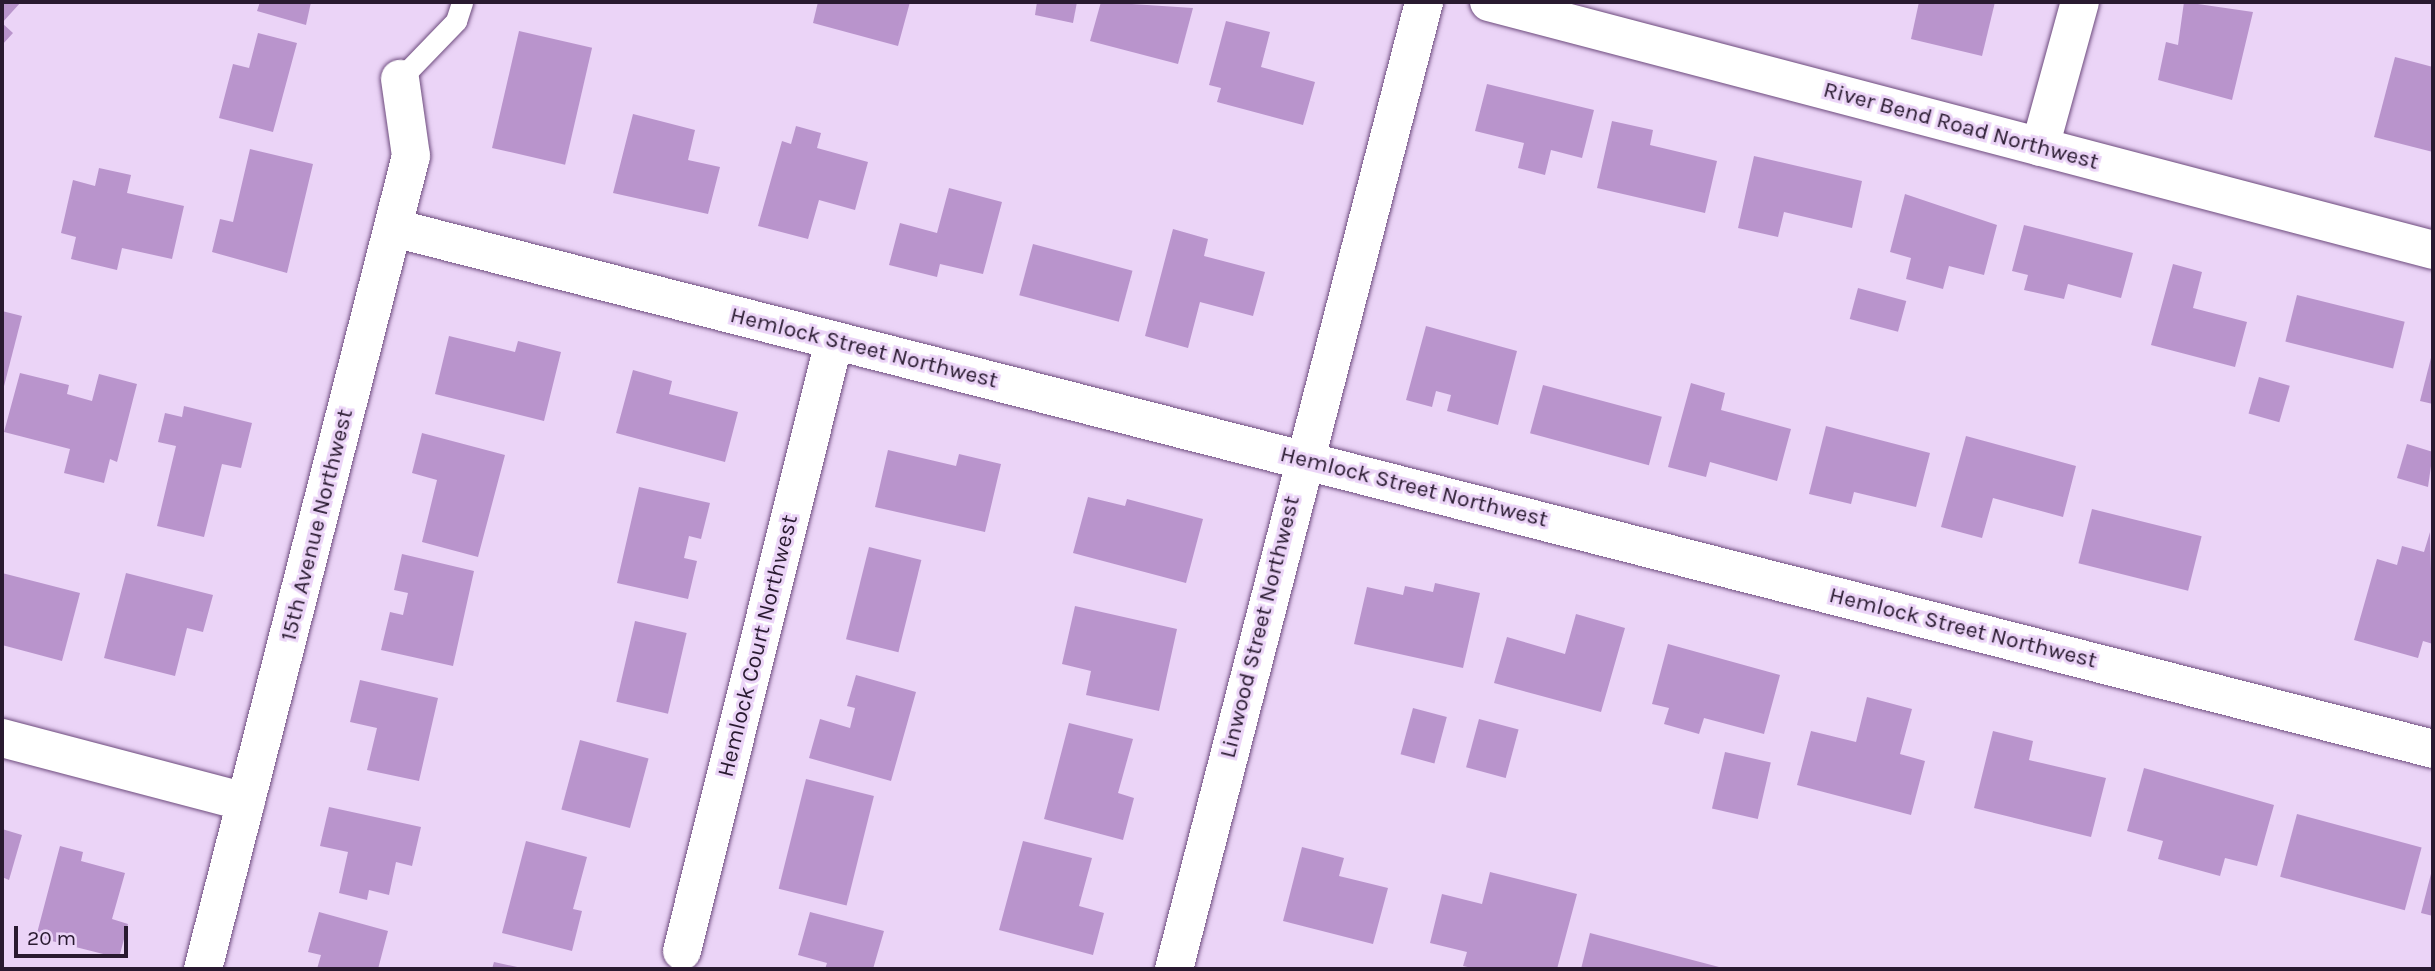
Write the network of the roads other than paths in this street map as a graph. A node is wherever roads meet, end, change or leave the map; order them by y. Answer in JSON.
{"nodes":[{"id":1,"x":462,"y":2,"type":"edge"},
{"id":2,"x":1424,"y":2,"type":"edge"},
{"id":3,"x":1489,"y":2,"type":"edge"},
{"id":4,"x":2080,"y":2,"type":"edge"},
{"id":5,"x":400,"y":79,"type":"joint"},
{"id":6,"x":2040,"y":147,"type":"junction"},
{"id":7,"x":394,"y":228,"type":"junction"},
{"id":8,"x":2433,"y":250,"type":"edge"},
{"id":9,"x":834,"y":341,"type":"junction"},
{"id":10,"x":1302,"y":457,"type":"junction"},
{"id":11,"x":2,"y":738,"type":"edge"},
{"id":12,"x":2433,"y":749,"type":"edge"},
{"id":13,"x":246,"y":802,"type":"junction"},
{"id":14,"x":682,"y":951,"type":"dead end"},
{"id":15,"x":203,"y":969,"type":"edge"},
{"id":16,"x":1174,"y":969,"type":"edge"}],
"edges":[{"from":1,"to":5,"type":"lane"},
{"from":2,"to":10,"type":"street","name":"Linwood Street Northwest"},
{"from":3,"to":6,"type":"street","name":"River Bend Road Northwest"},
{"from":4,"to":6,"type":"street"},
{"from":5,"to":7,"type":"street","name":"15th Avenue Northwest"},
{"from":6,"to":8,"type":"street","name":"River Bend Road Northwest"},
{"from":7,"to":9,"type":"street","name":"Hemlock Street Northwest"},
{"from":7,"to":13,"type":"street","name":"15th Avenue Northwest"},
{"from":9,"to":10,"type":"street","name":"Hemlock Street Northwest"},
{"from":9,"to":14,"type":"street","name":"Hemlock Court Northwest"},
{"from":10,"to":12,"type":"street","name":"Hemlock Street Northwest"},
{"from":10,"to":16,"type":"street","name":"Linwood Street Northwest"},
{"from":11,"to":13,"type":"street"},
{"from":13,"to":15,"type":"street","name":"15th Avenue Northwest"}]}
